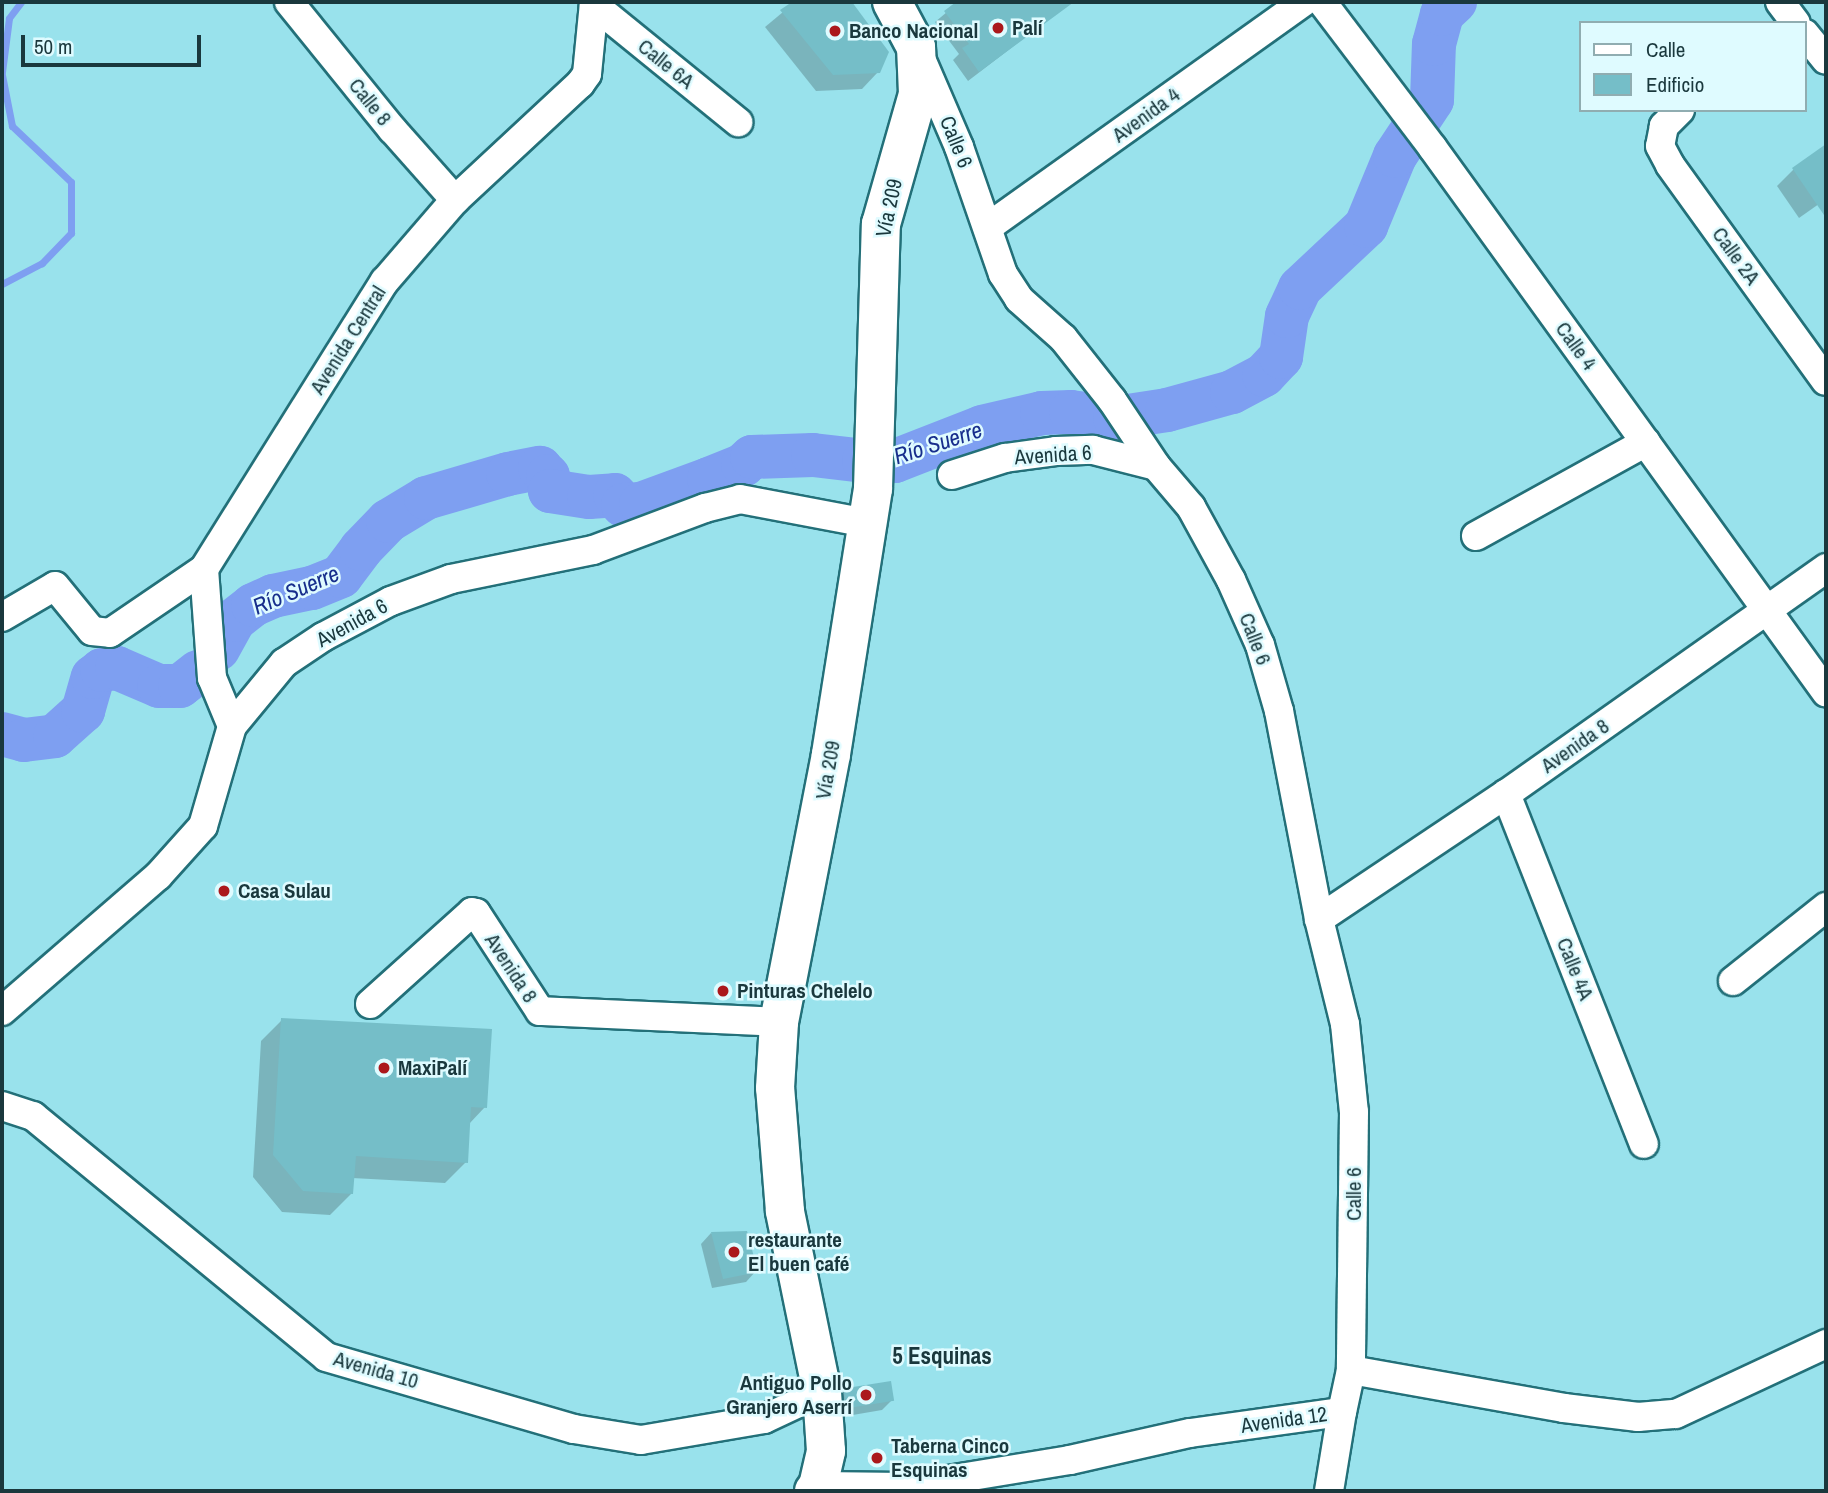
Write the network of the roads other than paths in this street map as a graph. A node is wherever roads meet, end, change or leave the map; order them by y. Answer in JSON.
{"nodes":[{"id":1,"x":289,"y":2,"type":"edge"},
{"id":2,"x":892,"y":2,"type":"edge"},
{"id":3,"x":1303,"y":2,"type":"edge"},
{"id":4,"x":1322,"y":2,"type":"edge"},
{"id":5,"x":594,"y":4,"type":"edge"},
{"id":6,"x":1807,"y":36,"type":"edge"},
{"id":7,"x":916,"y":47,"type":"junction"},
{"id":8,"x":1826,"y":60,"type":"edge"},
{"id":9,"x":1672,"y":118,"type":"edge"},
{"id":10,"x":738,"y":122,"type":"dead end"},
{"id":11,"x":455,"y":200,"type":"junction"},
{"id":12,"x":988,"y":228,"type":"junction"},
{"id":13,"x":1826,"y":381,"type":"edge"},
{"id":14,"x":1646,"y":442,"type":"junction"},
{"id":15,"x":1156,"y":466,"type":"junction"},
{"id":16,"x":952,"y":475,"type":"dead end"},
{"id":17,"x":867,"y":523,"type":"junction"},
{"id":18,"x":1476,"y":536,"type":"dead end"},
{"id":19,"x":1826,"y":568,"type":"edge"},
{"id":20,"x":204,"y":569,"type":"junction"},
{"id":21,"x":1769,"y":611,"type":"junction"},
{"id":22,"x":2,"y":617,"type":"edge"},
{"id":23,"x":1826,"y":692,"type":"edge"},
{"id":24,"x":232,"y":726,"type":"junction"},
{"id":25,"x":1506,"y":794,"type":"junction"},
{"id":26,"x":1826,"y":906,"type":"edge"},
{"id":27,"x":1319,"y":919,"type":"junction"},
{"id":28,"x":1732,"y":981,"type":"dead end"},
{"id":29,"x":370,"y":1004,"type":"dead end"},
{"id":30,"x":2,"y":1011,"type":"edge"},
{"id":31,"x":779,"y":1022,"type":"junction"},
{"id":32,"x":2,"y":1106,"type":"edge"},
{"id":33,"x":1644,"y":1144,"type":"dead end"},
{"id":34,"x":1826,"y":1344,"type":"edge"},
{"id":35,"x":1351,"y":1370,"type":"junction"},
{"id":36,"x":822,"y":1392,"type":"junction"},
{"id":37,"x":1342,"y":1412,"type":"junction"},
{"id":38,"x":817,"y":1490,"type":"edge"},
{"id":39,"x":1329,"y":1491,"type":"edge"}],
"edges":[{"from":1,"to":11,"type":"street","name":"Calle 8"},
{"from":2,"to":7,"type":"main road","name":"Calle 6"},
{"from":3,"to":12,"type":"street","name":"Avenida 4"},
{"from":4,"to":14,"type":"street","name":"Calle 4"},
{"from":5,"to":10,"type":"street","name":"Calle 6A"},
{"from":5,"to":11,"type":"street","name":"Avenida Central"},
{"from":6,"to":8,"type":"street"},
{"from":7,"to":12,"type":"street","name":"Calle 6"},
{"from":7,"to":17,"type":"main road","name":"Vía 209"},
{"from":9,"to":13,"type":"street","name":"Calle 2A"},
{"from":11,"to":20,"type":"street","name":"Avenida Central"},
{"from":12,"to":15,"type":"street","name":"Calle 6"},
{"from":14,"to":18,"type":"street"},
{"from":14,"to":21,"type":"street","name":"Calle 4"},
{"from":15,"to":16,"type":"street","name":"Avenida 6"},
{"from":15,"to":27,"type":"street","name":"Calle 6"},
{"from":17,"to":24,"type":"street","name":"Avenida 6"},
{"from":17,"to":31,"type":"main road","name":"Vía 209"},
{"from":19,"to":21,"type":"street","name":"Avenida 8"},
{"from":20,"to":22,"type":"street"},
{"from":20,"to":24,"type":"street"},
{"from":21,"to":23,"type":"street","name":"Calle 4"},
{"from":21,"to":25,"type":"street","name":"Avenida 8"},
{"from":24,"to":30,"type":"street","name":"Avenida 6"},
{"from":25,"to":27,"type":"street","name":"Avenida 8"},
{"from":25,"to":33,"type":"street","name":"Calle 4A"},
{"from":26,"to":28,"type":"street"},
{"from":27,"to":35,"type":"street","name":"Calle 6"},
{"from":29,"to":31,"type":"street","name":"Avenida 8"},
{"from":31,"to":36,"type":"main road","name":"Vía 209"},
{"from":32,"to":36,"type":"street","name":"Avenida 10"},
{"from":34,"to":35,"type":"street"},
{"from":35,"to":37,"type":"street","name":"Avenida 12"},
{"from":36,"to":38,"type":"main road","name":"Vía 209"},
{"from":37,"to":38,"type":"street","name":"Avenida 12"},
{"from":37,"to":39,"type":"street"}]}
